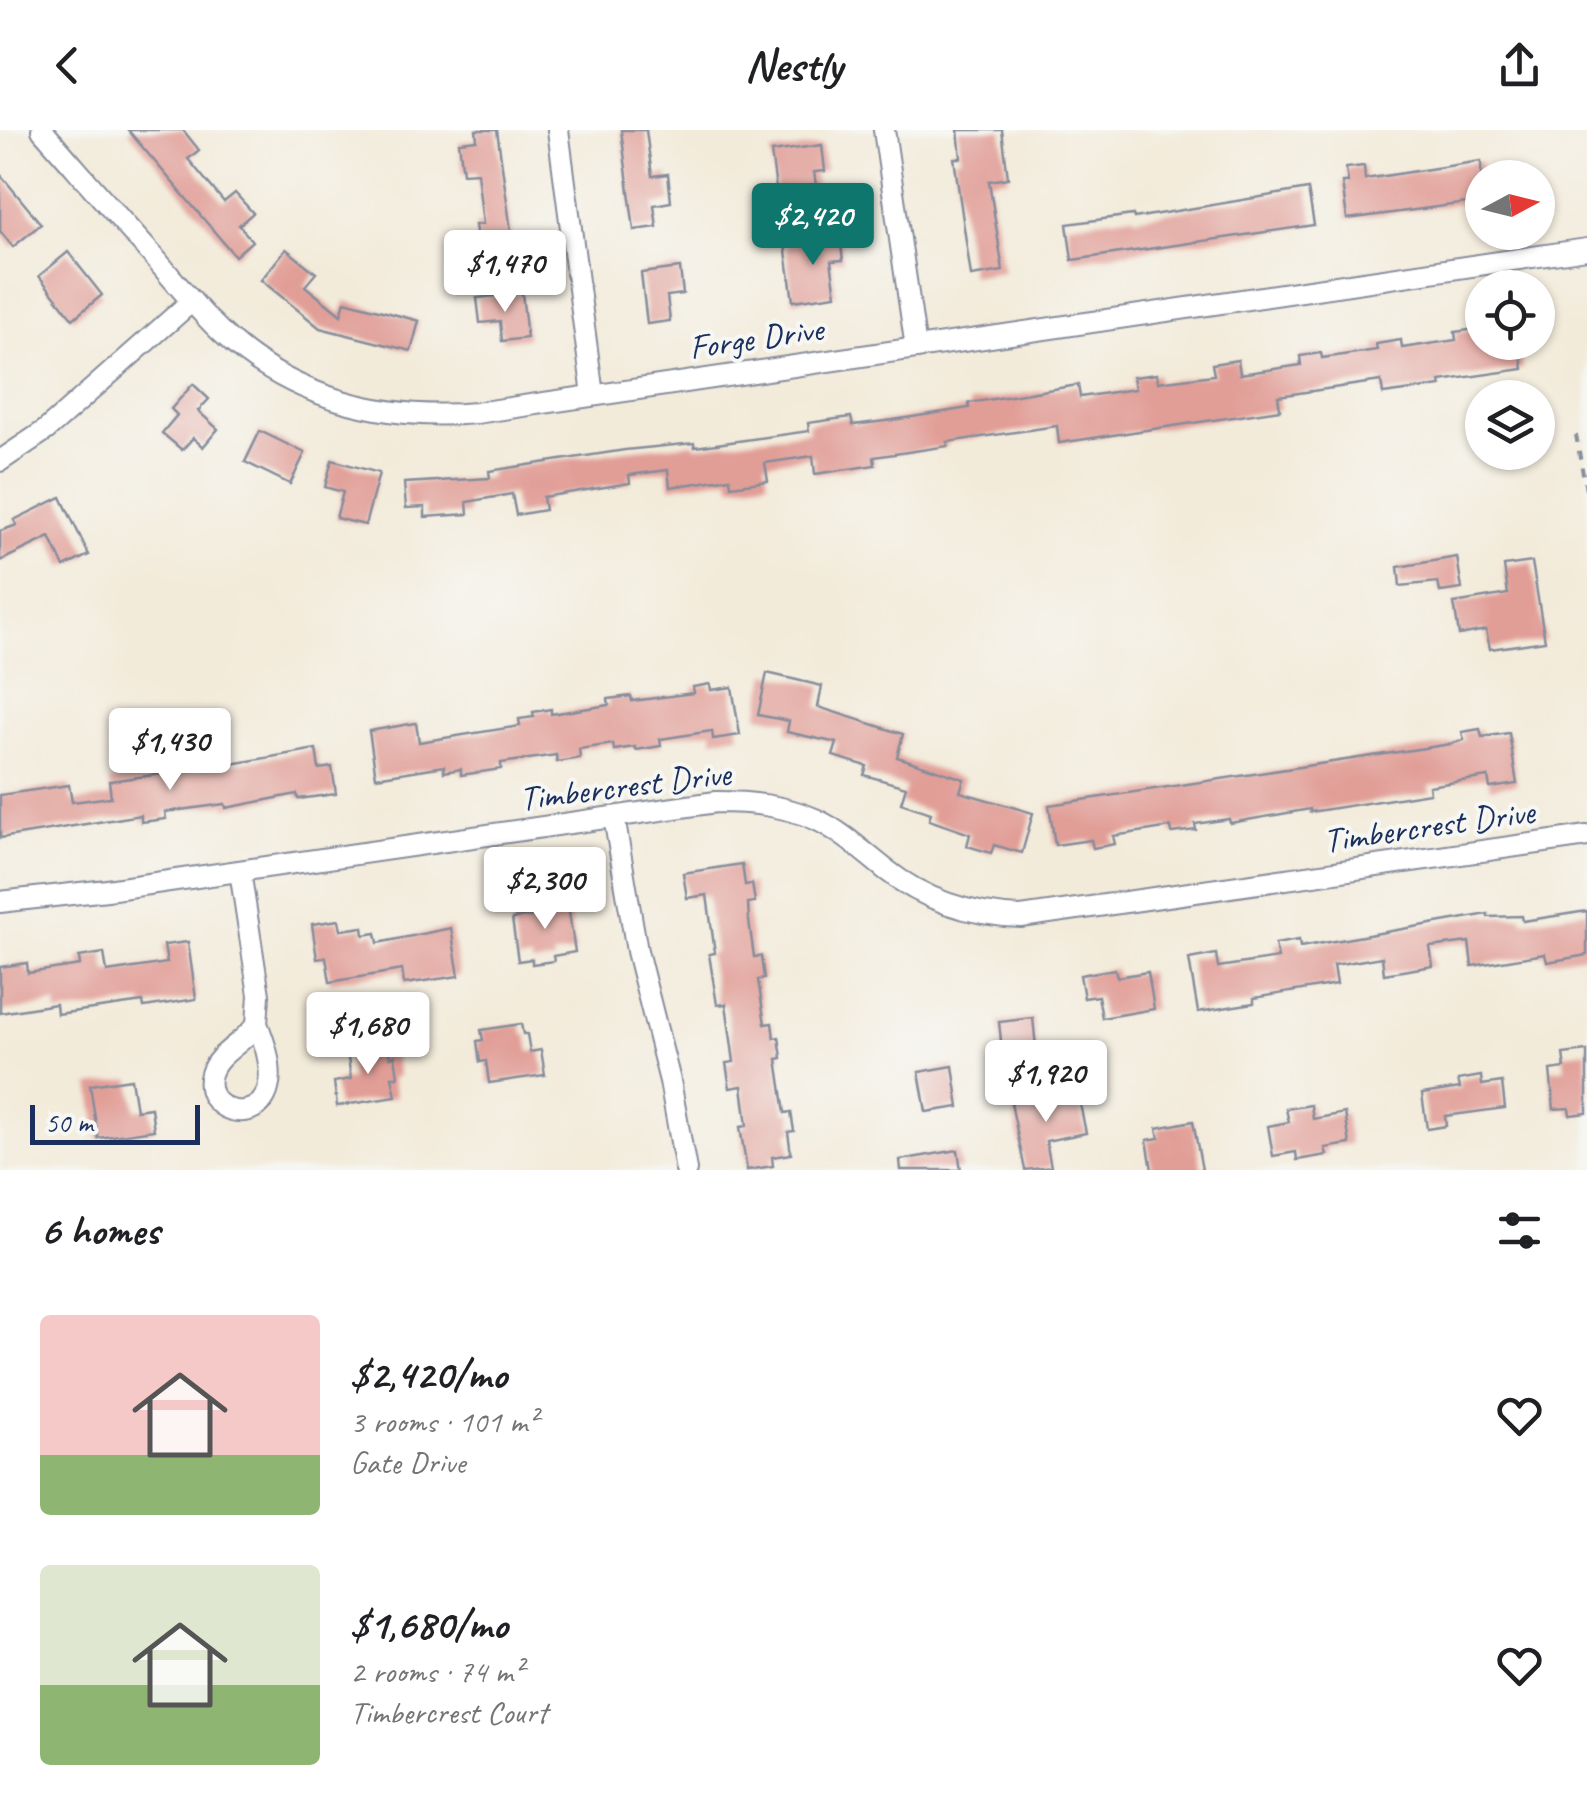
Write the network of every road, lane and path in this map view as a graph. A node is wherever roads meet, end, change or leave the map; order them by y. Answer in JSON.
{"nodes":[{"id":1,"x":42,"y":130,"type":"edge"},
{"id":2,"x":558,"y":130,"type":"edge"},
{"id":3,"x":884,"y":130,"type":"edge"},
{"id":4,"x":1587,"y":249,"type":"edge"},
{"id":5,"x":192,"y":302,"type":"junction"},
{"id":6,"x":916,"y":348,"type":"junction"},
{"id":7,"x":593,"y":395,"type":"junction"},
{"id":8,"x":1576,"y":436,"type":"dead end"},
{"id":9,"x":0,"y":461,"type":"edge"},
{"id":10,"x":1587,"y":496,"type":"edge"},
{"id":11,"x":614,"y":817,"type":"junction"},
{"id":12,"x":1587,"y":836,"type":"edge"},
{"id":13,"x":240,"y":871,"type":"junction"},
{"id":14,"x":0,"y":902,"type":"edge"},
{"id":15,"x":257,"y":1024,"type":"dead end"},
{"id":16,"x":686,"y":1170,"type":"edge"}],
"edges":[{"from":1,"to":5,"type":"street","name":"Forge Drive"},
{"from":2,"to":7,"type":"street"},
{"from":3,"to":6,"type":"street"},
{"from":4,"to":6,"type":"street","name":"Forge Drive"},
{"from":5,"to":7,"type":"street","name":"Forge Drive"},
{"from":5,"to":9,"type":"street"},
{"from":6,"to":7,"type":"street","name":"Forge Drive"},
{"from":8,"to":10,"type":"path"},
{"from":11,"to":12,"type":"street","name":"Timbercrest Drive"},
{"from":11,"to":13,"type":"street","name":"Timbercrest Drive"},
{"from":11,"to":16,"type":"street"},
{"from":13,"to":14,"type":"street","name":"Timbercrest Drive"},
{"from":13,"to":15,"type":"street"}]}
